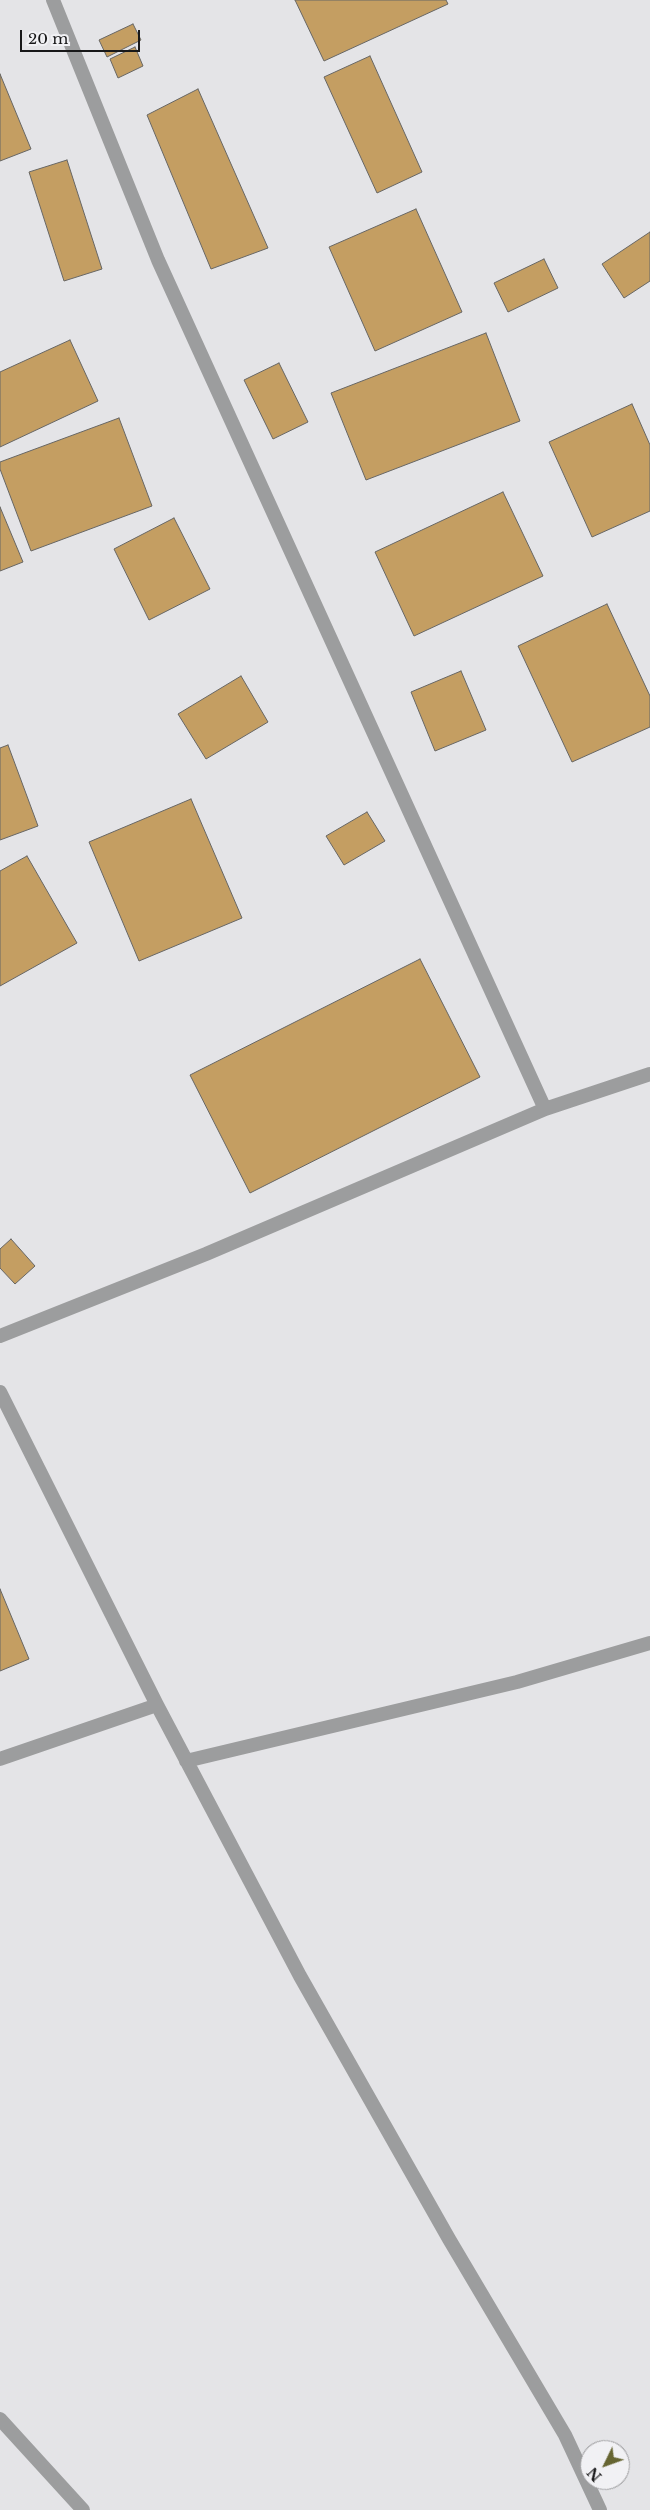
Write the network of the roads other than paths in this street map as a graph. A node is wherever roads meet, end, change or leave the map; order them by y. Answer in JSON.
{"nodes":[{"id":1,"x":53,"y":0,"type":"edge"},
{"id":2,"x":650,"y":1074,"type":"edge"},
{"id":3,"x":545,"y":1110,"type":"junction"},
{"id":4,"x":0,"y":1336,"type":"edge"},
{"id":5,"x":0,"y":1392,"type":"edge"},
{"id":6,"x":650,"y":1643,"type":"edge"},
{"id":7,"x":157,"y":1705,"type":"junction"},
{"id":8,"x":0,"y":1759,"type":"edge"},
{"id":9,"x":186,"y":1761,"type":"junction"},
{"id":10,"x":0,"y":2419,"type":"edge"},
{"id":11,"x":83,"y":2510,"type":"edge"},
{"id":12,"x":600,"y":2510,"type":"edge"}],
"edges":[{"from":1,"to":3,"type":"street"},
{"from":2,"to":3,"type":"street"},
{"from":3,"to":4,"type":"street"},
{"from":5,"to":7,"type":"street"},
{"from":6,"to":9,"type":"street"},
{"from":7,"to":8,"type":"street"},
{"from":7,"to":9,"type":"street"},
{"from":9,"to":12,"type":"street"},
{"from":10,"to":11,"type":"street"}]}
